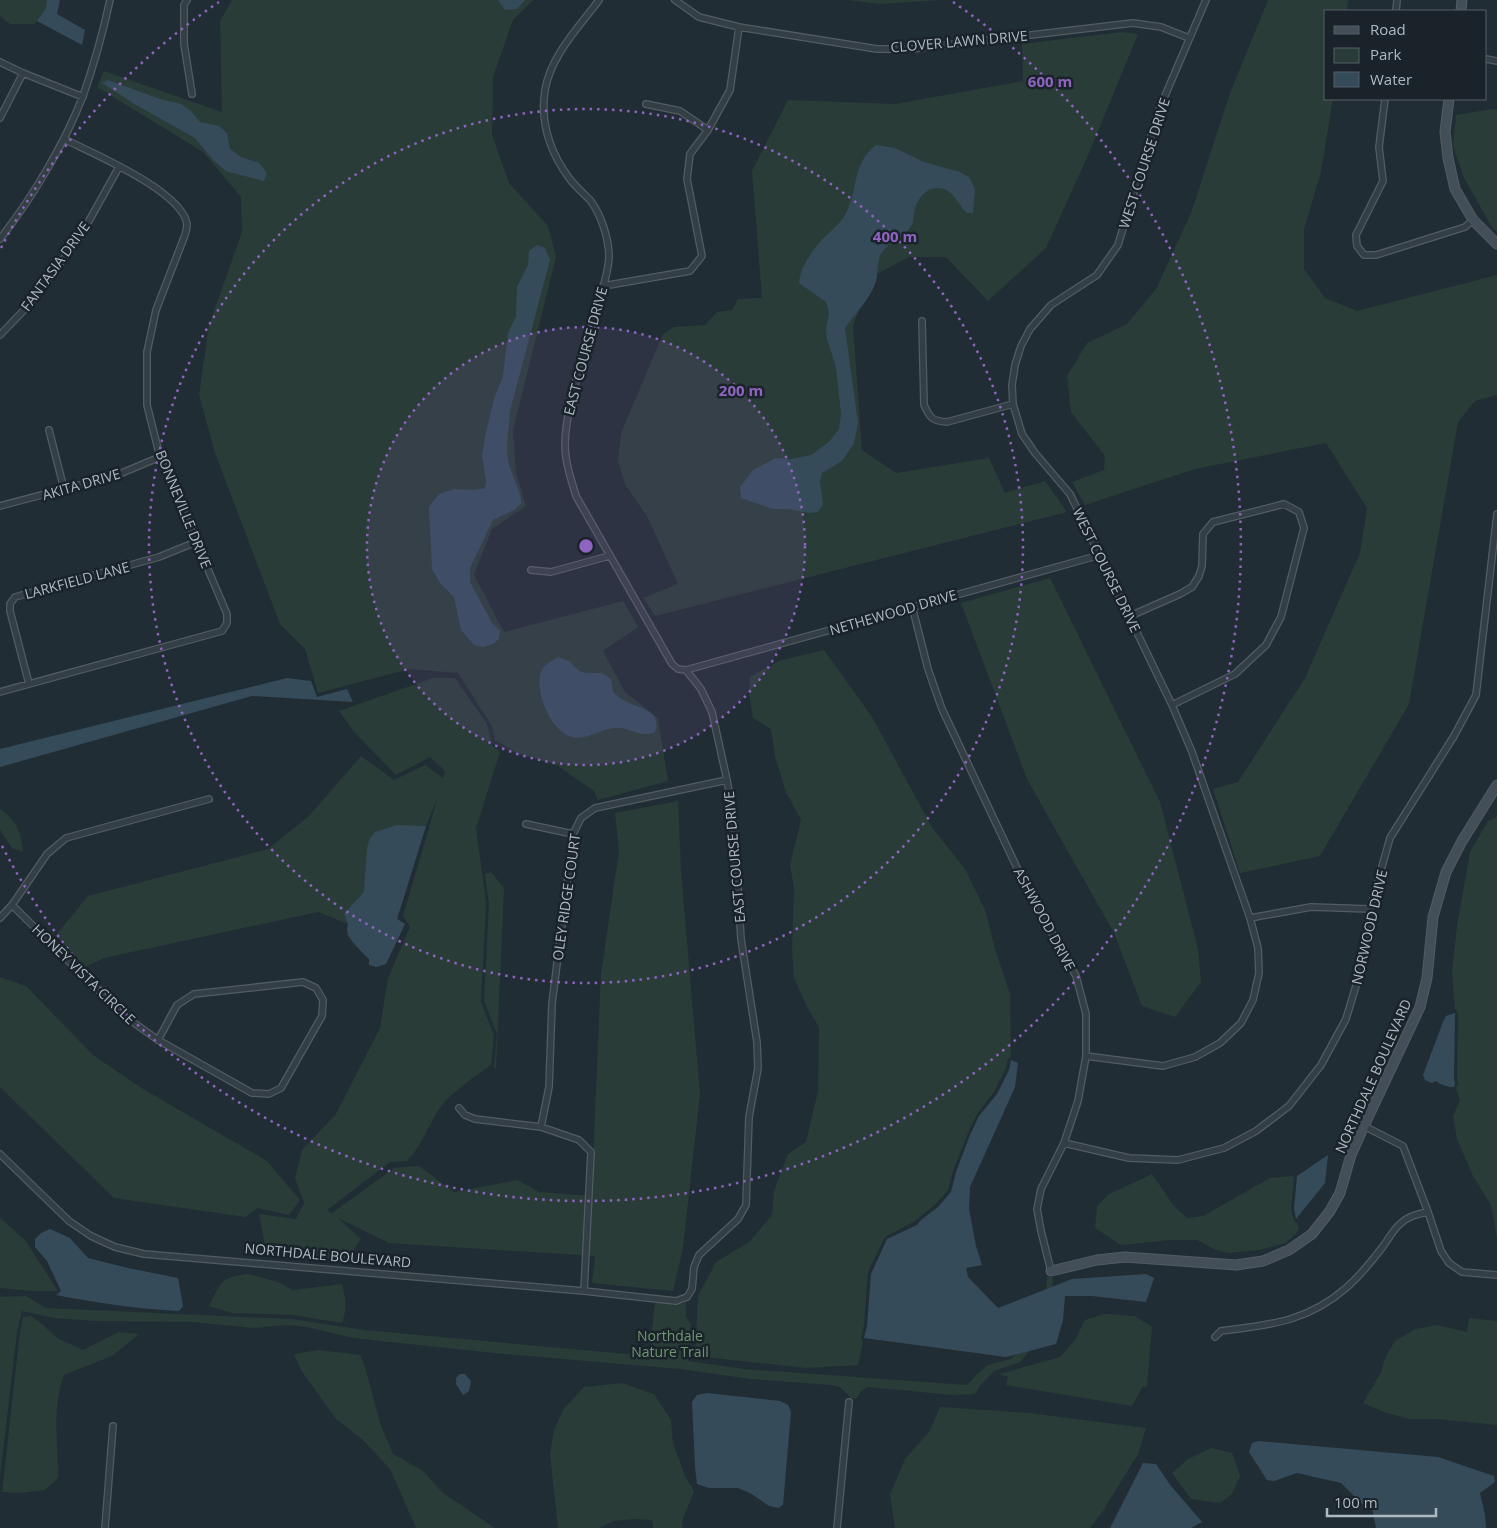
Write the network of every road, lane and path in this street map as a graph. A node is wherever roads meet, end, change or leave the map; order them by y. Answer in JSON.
{"nodes":[{"id":1,"x":110,"y":0,"type":"edge"},
{"id":2,"x":187,"y":0,"type":"edge"},
{"id":3,"x":599,"y":0,"type":"edge"},
{"id":4,"x":675,"y":0,"type":"edge"},
{"id":5,"x":1206,"y":0,"type":"edge"},
{"id":6,"x":739,"y":27,"type":"junction"},
{"id":7,"x":1189,"y":38,"type":"junction"},
{"id":8,"x":0,"y":62,"type":"edge"},
{"id":9,"x":23,"y":73,"type":"junction"},
{"id":10,"x":192,"y":94,"type":"dead end"},
{"id":11,"x":82,"y":97,"type":"junction"},
{"id":12,"x":1385,"y":100,"type":"edge"},
{"id":13,"x":1449,"y":100,"type":"edge"},
{"id":14,"x":646,"y":104,"type":"dead end"},
{"id":15,"x":0,"y":118,"type":"edge"},
{"id":16,"x":708,"y":130,"type":"junction"},
{"id":17,"x":64,"y":138,"type":"junction"},
{"id":18,"x":119,"y":167,"type":"junction"},
{"id":19,"x":1473,"y":220,"type":"junction"},
{"id":20,"x":0,"y":239,"type":"edge"},
{"id":21,"x":1497,"y":244,"type":"edge"},
{"id":22,"x":603,"y":286,"type":"junction"},
{"id":23,"x":922,"y":321,"type":"dead end"},
{"id":24,"x":0,"y":335,"type":"edge"},
{"id":25,"x":1013,"y":404,"type":"junction"},
{"id":26,"x":49,"y":430,"type":"dead end"},
{"id":27,"x":160,"y":457,"type":"junction"},
{"id":28,"x":64,"y":489,"type":"junction"},
{"id":29,"x":0,"y":506,"type":"edge"},
{"id":30,"x":1497,"y":514,"type":"edge"},
{"id":31,"x":196,"y":542,"type":"junction"},
{"id":32,"x":1100,"y":555,"type":"junction"},
{"id":33,"x":610,"y":556,"type":"junction"},
{"id":34,"x":531,"y":570,"type":"dead end"},
{"id":35,"x":912,"y":606,"type":"junction"},
{"id":36,"x":1130,"y":616,"type":"junction"},
{"id":37,"x":686,"y":670,"type":"junction"},
{"id":38,"x":29,"y":684,"type":"junction"},
{"id":39,"x":0,"y":692,"type":"edge"},
{"id":40,"x":1172,"y":705,"type":"junction"},
{"id":41,"x":727,"y":780,"type":"junction"},
{"id":42,"x":1497,"y":786,"type":"edge"},
{"id":43,"x":209,"y":799,"type":"dead end"},
{"id":44,"x":526,"y":824,"type":"dead end"},
{"id":45,"x":573,"y":834,"type":"junction"},
{"id":46,"x":12,"y":905,"type":"junction"},
{"id":47,"x":1370,"y":909,"type":"junction"},
{"id":48,"x":0,"y":918,"type":"edge"},
{"id":49,"x":1250,"y":918,"type":"junction"},
{"id":50,"x":158,"y":1040,"type":"junction"},
{"id":51,"x":1086,"y":1056,"type":"junction"},
{"id":52,"x":459,"y":1108,"type":"dead end"},
{"id":53,"x":1364,"y":1126,"type":"junction"},
{"id":54,"x":540,"y":1127,"type":"junction"},
{"id":55,"x":1064,"y":1143,"type":"junction"},
{"id":56,"x":0,"y":1154,"type":"edge"},
{"id":57,"x":1428,"y":1212,"type":"junction"},
{"id":58,"x":1051,"y":1271,"type":"joint"},
{"id":59,"x":1497,"y":1275,"type":"edge"},
{"id":60,"x":584,"y":1291,"type":"junction"},
{"id":61,"x":687,"y":1297,"type":"joint"},
{"id":62,"x":1215,"y":1337,"type":"dead end"},
{"id":63,"x":849,"y":1402,"type":"dead end"},
{"id":64,"x":113,"y":1426,"type":"dead end"},
{"id":65,"x":105,"y":1528,"type":"edge"},
{"id":66,"x":838,"y":1528,"type":"edge"}],
"edges":[{"from":1,"to":11,"type":"street"},
{"from":2,"to":10,"type":"street"},
{"from":3,"to":22,"type":"street","name":"EAST COURSE DRIVE"},
{"from":4,"to":6,"type":"street","name":"CLOVER LAWN DRIVE"},
{"from":5,"to":7,"type":"street","name":"WEST COURSE DRIVE"},
{"from":6,"to":7,"type":"street","name":"CLOVER LAWN DRIVE"},
{"from":6,"to":16,"type":"street"},
{"from":7,"to":25,"type":"street","name":"WEST COURSE DRIVE"},
{"from":8,"to":9,"type":"street"},
{"from":9,"to":11,"type":"street"},
{"from":9,"to":15,"type":"street"},
{"from":11,"to":17,"type":"street"},
{"from":12,"to":19,"type":"street"},
{"from":13,"to":19,"type":"street"},
{"from":14,"to":16,"type":"street"},
{"from":16,"to":22,"type":"street"},
{"from":17,"to":18,"type":"street","name":"BONNEVILLE DRIVE"},
{"from":17,"to":20,"type":"street"},
{"from":18,"to":24,"type":"street","name":"FANTASIA DRIVE"},
{"from":18,"to":27,"type":"street","name":"BONNEVILLE DRIVE"},
{"from":19,"to":21,"type":"street"},
{"from":22,"to":33,"type":"street","name":"EAST COURSE DRIVE"},
{"from":23,"to":25,"type":"street"},
{"from":25,"to":32,"type":"street","name":"WEST COURSE DRIVE"},
{"from":26,"to":28,"type":"street"},
{"from":27,"to":28,"type":"street","name":"AKITA DRIVE"},
{"from":27,"to":31,"type":"street","name":"BONNEVILLE DRIVE"},
{"from":28,"to":29,"type":"street","name":"AKITA DRIVE"},
{"from":30,"to":47,"type":"street","name":"NORWOOD DRIVE"},
{"from":31,"to":38,"type":"street","name":"LARKFIELD LANE"},
{"from":31,"to":38,"type":"street","name":"BONNEVILLE DRIVE"},
{"from":32,"to":35,"type":"street","name":"NETHEWOOD DRIVE"},
{"from":32,"to":36,"type":"street","name":"WEST COURSE DRIVE"},
{"from":33,"to":34,"type":"street"},
{"from":33,"to":37,"type":"street","name":"EAST COURSE DRIVE"},
{"from":35,"to":37,"type":"street","name":"NETHEWOOD DRIVE"},
{"from":35,"to":51,"type":"street","name":"ASHWOOD DRIVE"},
{"from":36,"to":40,"type":"street","name":"WEST COURSE DRIVE"},
{"from":36,"to":40,"type":"street"},
{"from":37,"to":41,"type":"street","name":"EAST COURSE DRIVE"},
{"from":38,"to":39,"type":"street","name":"BONNEVILLE DRIVE"},
{"from":40,"to":49,"type":"street","name":"WEST COURSE DRIVE"},
{"from":41,"to":45,"type":"street","name":"OLEY RIDGE COURT"},
{"from":41,"to":61,"type":"street","name":"EAST COURSE DRIVE"},
{"from":42,"to":53,"type":"street","name":"NORTHDALE BOULEVARD"},
{"from":43,"to":46,"type":"street"},
{"from":44,"to":45,"type":"street"},
{"from":45,"to":54,"type":"street","name":"OLEY RIDGE COURT"},
{"from":46,"to":48,"type":"street"},
{"from":46,"to":50,"type":"street","name":"HONEY VISTA CIRCLE"},
{"from":47,"to":49,"type":"street"},
{"from":47,"to":55,"type":"street","name":"NORWOOD DRIVE"},
{"from":49,"to":51,"type":"street","name":"WEST COURSE DRIVE"},
{"from":50,"to":50,"type":"street","name":"HONEY VISTA CIRCLE"},
{"from":51,"to":55,"type":"street","name":"ASHWOOD DRIVE"},
{"from":52,"to":54,"type":"street"},
{"from":53,"to":57,"type":"street"},
{"from":53,"to":58,"type":"street","name":"NORTHDALE BOULEVARD"},
{"from":54,"to":60,"type":"street"},
{"from":55,"to":58,"type":"street","name":"ASHWOOD DRIVE"},
{"from":56,"to":60,"type":"street","name":"NORTHDALE BOULEVARD"},
{"from":57,"to":59,"type":"street"},
{"from":57,"to":62,"type":"street"},
{"from":60,"to":61,"type":"street","name":"NORTHDALE BOULEVARD"},
{"from":63,"to":66,"type":"street"},
{"from":64,"to":65,"type":"street"}]}
